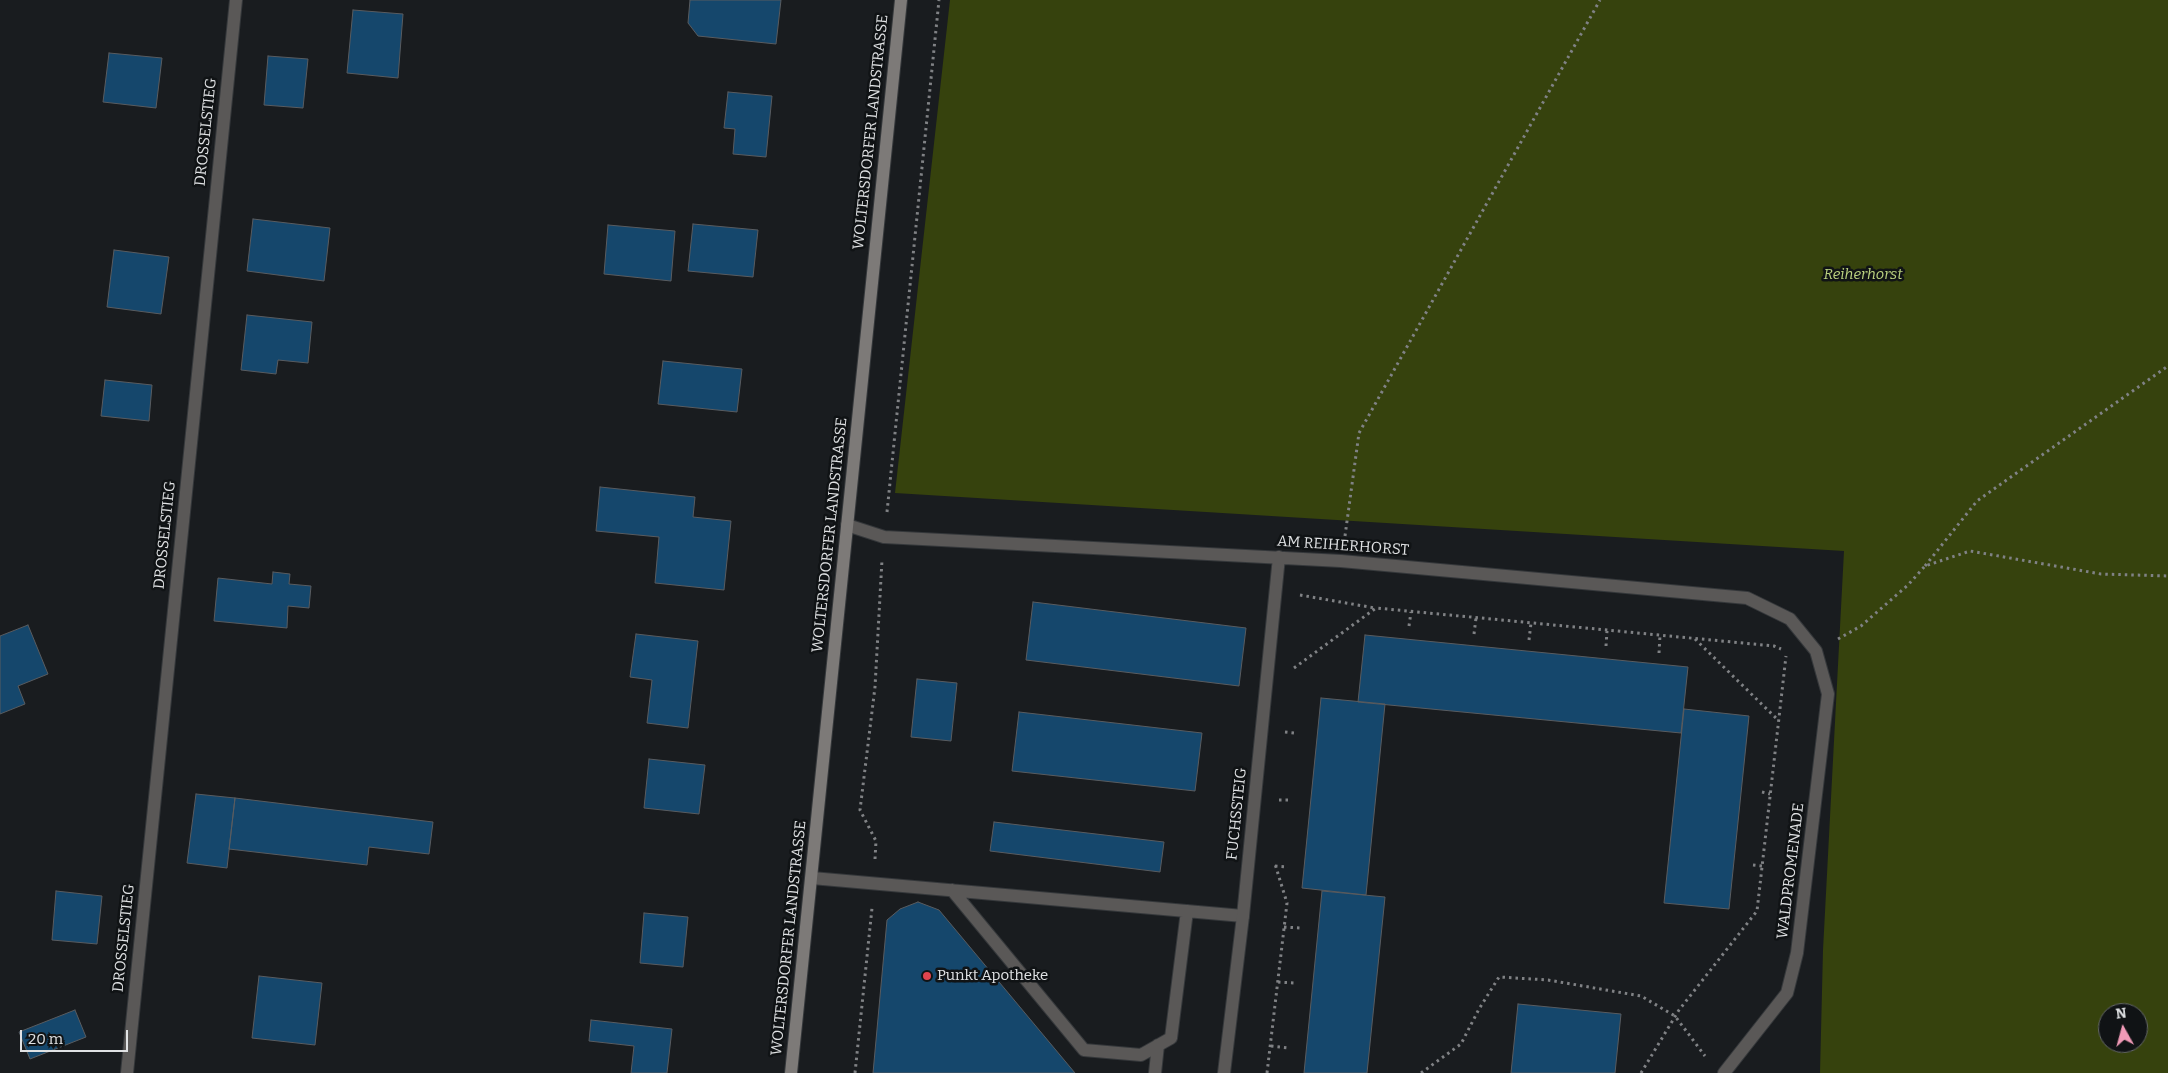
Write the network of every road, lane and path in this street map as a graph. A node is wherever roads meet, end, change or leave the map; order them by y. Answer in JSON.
{"nodes":[{"id":1,"x":236,"y":0,"type":"edge"},
{"id":2,"x":901,"y":0,"type":"edge"},
{"id":3,"x":938,"y":0,"type":"edge"},
{"id":4,"x":1600,"y":0,"type":"edge"},
{"id":5,"x":2168,"y":366,"type":"edge"},
{"id":6,"x":848,"y":525,"type":"junction"},
{"id":7,"x":884,"y":537,"type":"junction"},
{"id":8,"x":1279,"y":557,"type":"junction"},
{"id":9,"x":1341,"y":561,"type":"junction"},
{"id":10,"x":1925,"y":566,"type":"junction"},
{"id":11,"x":2168,"y":576,"type":"edge"},
{"id":12,"x":1277,"y":581,"type":"junction"},
{"id":13,"x":1376,"y":608,"type":"junction"},
{"id":14,"x":1411,"y":612,"type":"junction"},
{"id":15,"x":1476,"y":618,"type":"junction"},
{"id":16,"x":1531,"y":623,"type":"junction"},
{"id":17,"x":1409,"y":626,"type":"dead end"},
{"id":18,"x":1608,"y":630,"type":"junction"},
{"id":19,"x":1474,"y":634,"type":"dead end"},
{"id":20,"x":1660,"y":636,"type":"junction"},
{"id":21,"x":1695,"y":638,"type":"junction"},
{"id":22,"x":1529,"y":640,"type":"dead end"},
{"id":23,"x":1606,"y":646,"type":"dead end"},
{"id":24,"x":1816,"y":651,"type":"junction"},
{"id":25,"x":1659,"y":652,"type":"dead end"},
{"id":26,"x":1293,"y":669,"type":"dead end"},
{"id":27,"x":1779,"y":722,"type":"junction"},
{"id":28,"x":1762,"y":792,"type":"dead end"},
{"id":29,"x":1770,"y":794,"type":"junction"},
{"id":30,"x":1273,"y":859,"type":"dead end"},
{"id":31,"x":1753,"y":865,"type":"dead end"},
{"id":32,"x":1275,"y":866,"type":"junction"},
{"id":33,"x":1762,"y":866,"type":"junction"},
{"id":34,"x":1288,"y":867,"type":"dead end"},
{"id":35,"x":812,"y":878,"type":"junction"},
{"id":36,"x":874,"y":883,"type":"junction"},
{"id":37,"x":952,"y":890,"type":"junction"},
{"id":38,"x":1187,"y":911,"type":"junction"},
{"id":39,"x":1243,"y":916,"type":"junction"},
{"id":40,"x":1284,"y":927,"type":"junction"},
{"id":41,"x":1300,"y":928,"type":"dead end"},
{"id":42,"x":1278,"y":982,"type":"junction"},
{"id":43,"x":1295,"y":983,"type":"dead end"},
{"id":44,"x":1675,"y":1016,"type":"junction"},
{"id":45,"x":1158,"y":1045,"type":"junction"},
{"id":46,"x":1271,"y":1046,"type":"junction"},
{"id":47,"x":1289,"y":1048,"type":"dead end"},
{"id":48,"x":1706,"y":1059,"type":"dead end"},
{"id":49,"x":127,"y":1073,"type":"edge"},
{"id":50,"x":791,"y":1073,"type":"edge"},
{"id":51,"x":855,"y":1073,"type":"edge"},
{"id":52,"x":1155,"y":1073,"type":"edge"},
{"id":53,"x":1224,"y":1073,"type":"edge"},
{"id":54,"x":1266,"y":1073,"type":"edge"},
{"id":55,"x":1421,"y":1073,"type":"edge"},
{"id":56,"x":1641,"y":1073,"type":"edge"},
{"id":57,"x":1724,"y":1073,"type":"edge"}],
"edges":[{"from":1,"to":49,"type":"street","name":"DROSSELSTIEG"},
{"from":2,"to":6,"type":"main road","name":"WOLTERSDORFER LANDSTRASSE"},
{"from":3,"to":7,"type":"path"},
{"from":4,"to":9,"type":"path"},
{"from":5,"to":10,"type":"path"},
{"from":6,"to":7,"type":"street","name":"AM REIHERHORST"},
{"from":6,"to":35,"type":"main road","name":"WOLTERSDORFER LANDSTRASSE"},
{"from":7,"to":8,"type":"street","name":"AM REIHERHORST"},
{"from":7,"to":36,"type":"path"},
{"from":8,"to":9,"type":"street","name":"AM REIHERHORST"},
{"from":8,"to":12,"type":"street","name":"FUCHSSTEIG"},
{"from":9,"to":24,"type":"street","name":"AM REIHERHORST"},
{"from":10,"to":11,"type":"path"},
{"from":10,"to":24,"type":"path"},
{"from":12,"to":13,"type":"path"},
{"from":12,"to":39,"type":"street","name":"FUCHSSTEIG"},
{"from":13,"to":14,"type":"path"},
{"from":13,"to":26,"type":"path"},
{"from":14,"to":15,"type":"path"},
{"from":14,"to":17,"type":"path"},
{"from":15,"to":16,"type":"path"},
{"from":15,"to":19,"type":"path"},
{"from":16,"to":18,"type":"path"},
{"from":16,"to":22,"type":"path"},
{"from":18,"to":20,"type":"path"},
{"from":18,"to":23,"type":"path"},
{"from":20,"to":21,"type":"path"},
{"from":20,"to":25,"type":"path"},
{"from":21,"to":27,"type":"path"},
{"from":21,"to":27,"type":"path"},
{"from":24,"to":57,"type":"street","name":"WALDPROMENADE"},
{"from":27,"to":29,"type":"path"},
{"from":28,"to":29,"type":"path"},
{"from":29,"to":33,"type":"path"},
{"from":30,"to":32,"type":"path"},
{"from":31,"to":33,"type":"path"},
{"from":32,"to":34,"type":"path"},
{"from":32,"to":40,"type":"path"},
{"from":33,"to":44,"type":"path"},
{"from":35,"to":36,"type":"street"},
{"from":35,"to":50,"type":"main road","name":"WOLTERSDORFER LANDSTRASSE"},
{"from":36,"to":37,"type":"street"},
{"from":36,"to":51,"type":"path"},
{"from":37,"to":38,"type":"street"},
{"from":37,"to":45,"type":"street"},
{"from":38,"to":39,"type":"street"},
{"from":38,"to":45,"type":"street"},
{"from":39,"to":53,"type":"street","name":"FUCHSSTEIG"},
{"from":40,"to":41,"type":"path"},
{"from":40,"to":42,"type":"path"},
{"from":42,"to":43,"type":"path"},
{"from":42,"to":46,"type":"path"},
{"from":44,"to":48,"type":"path"},
{"from":44,"to":55,"type":"path"},
{"from":44,"to":56,"type":"path"},
{"from":45,"to":52,"type":"street"},
{"from":46,"to":47,"type":"path"},
{"from":46,"to":54,"type":"path"}]}
